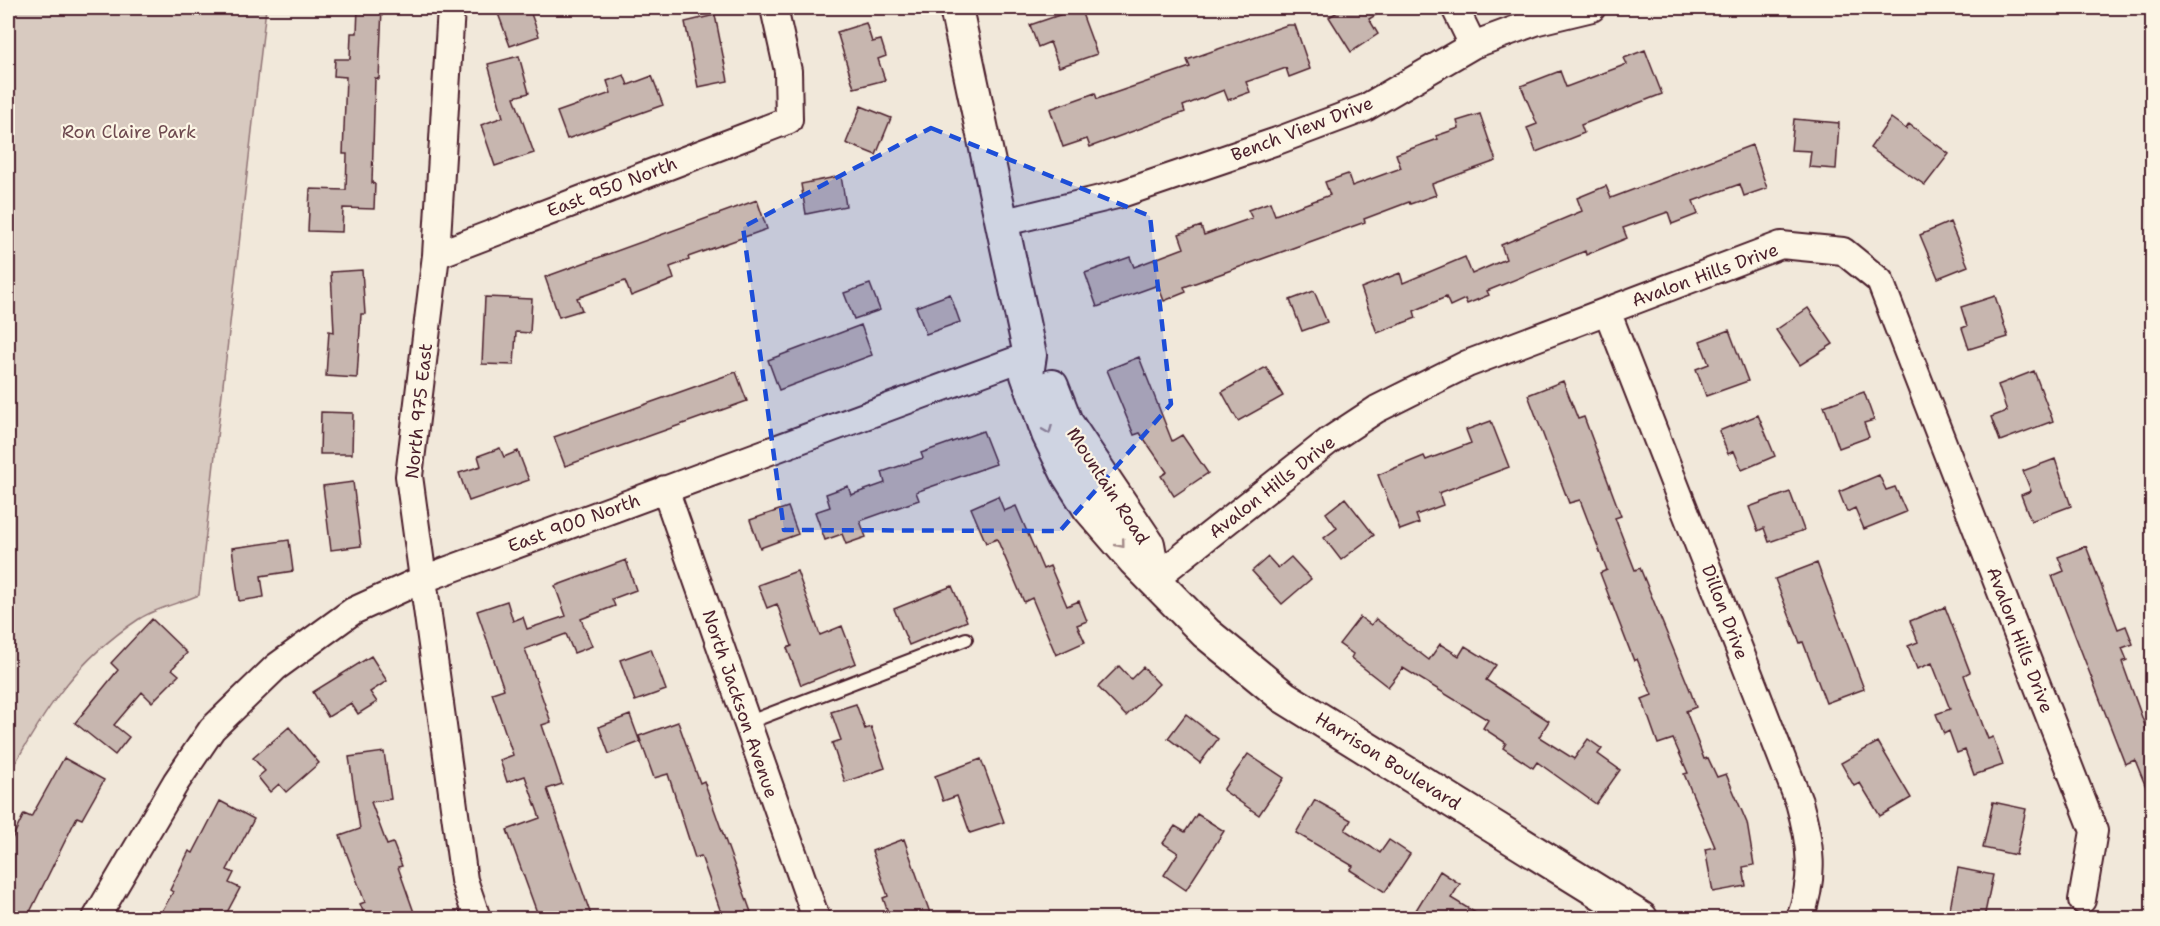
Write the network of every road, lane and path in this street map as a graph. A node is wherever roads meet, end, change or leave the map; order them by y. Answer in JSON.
{"nodes":[{"id":1,"x":451,"y":8,"type":"edge"},
{"id":2,"x":774,"y":8,"type":"edge"},
{"id":3,"x":956,"y":8,"type":"edge"},
{"id":4,"x":1455,"y":8,"type":"edge"},
{"id":5,"x":1592,"y":8,"type":"edge"},
{"id":6,"x":1473,"y":45,"type":"junction"},
{"id":7,"x":1001,"y":223,"type":"junction"},
{"id":8,"x":435,"y":255,"type":"junction"},
{"id":9,"x":1607,"y":311,"type":"junction"},
{"id":10,"x":1030,"y":355,"type":"junction"},
{"id":11,"x":665,"y":489,"type":"junction"},
{"id":12,"x":1154,"y":579,"type":"junction"},
{"id":13,"x":421,"y":580,"type":"junction"},
{"id":14,"x":966,"y":639,"type":"dead end"},
{"id":15,"x":747,"y":723,"type":"junction"},
{"id":16,"x":2082,"y":900,"type":"dead end"},
{"id":17,"x":96,"y":918,"type":"edge"},
{"id":18,"x":477,"y":918,"type":"edge"},
{"id":19,"x":816,"y":918,"type":"edge"},
{"id":20,"x":1641,"y":918,"type":"edge"},
{"id":21,"x":1800,"y":918,"type":"edge"}],
"edges":[{"from":1,"to":8,"type":"street","name":"North 975 East"},
{"from":2,"to":8,"type":"street","name":"East 950 North"},
{"from":3,"to":7,"type":"street","name":"Mountain Road"},
{"from":4,"to":6,"type":"street"},
{"from":5,"to":6,"type":"street","name":"Bench View Drive"},
{"from":6,"to":7,"type":"street","name":"Bench View Drive"},
{"from":7,"to":10,"type":"street","name":"Mountain Road"},
{"from":8,"to":13,"type":"street","name":"North 975 East"},
{"from":9,"to":12,"type":"street","name":"Avalon Hills Drive"},
{"from":9,"to":16,"type":"street","name":"Avalon Hills Drive"},
{"from":9,"to":21,"type":"street","name":"Dillon Drive"},
{"from":10,"to":11,"type":"street","name":"East 900 North"},
{"from":10,"to":12,"type":"street","name":"Mountain Road"},
{"from":11,"to":13,"type":"street","name":"East 900 North"},
{"from":11,"to":15,"type":"street","name":"North Jackson Avenue"},
{"from":12,"to":20,"type":"street","name":"Harrison Boulevard"},
{"from":13,"to":17,"type":"street","name":"East 900 North"},
{"from":13,"to":18,"type":"street","name":"North 975 East"},
{"from":14,"to":15,"type":"lane"},
{"from":15,"to":19,"type":"street","name":"North Jackson Avenue"}]}
